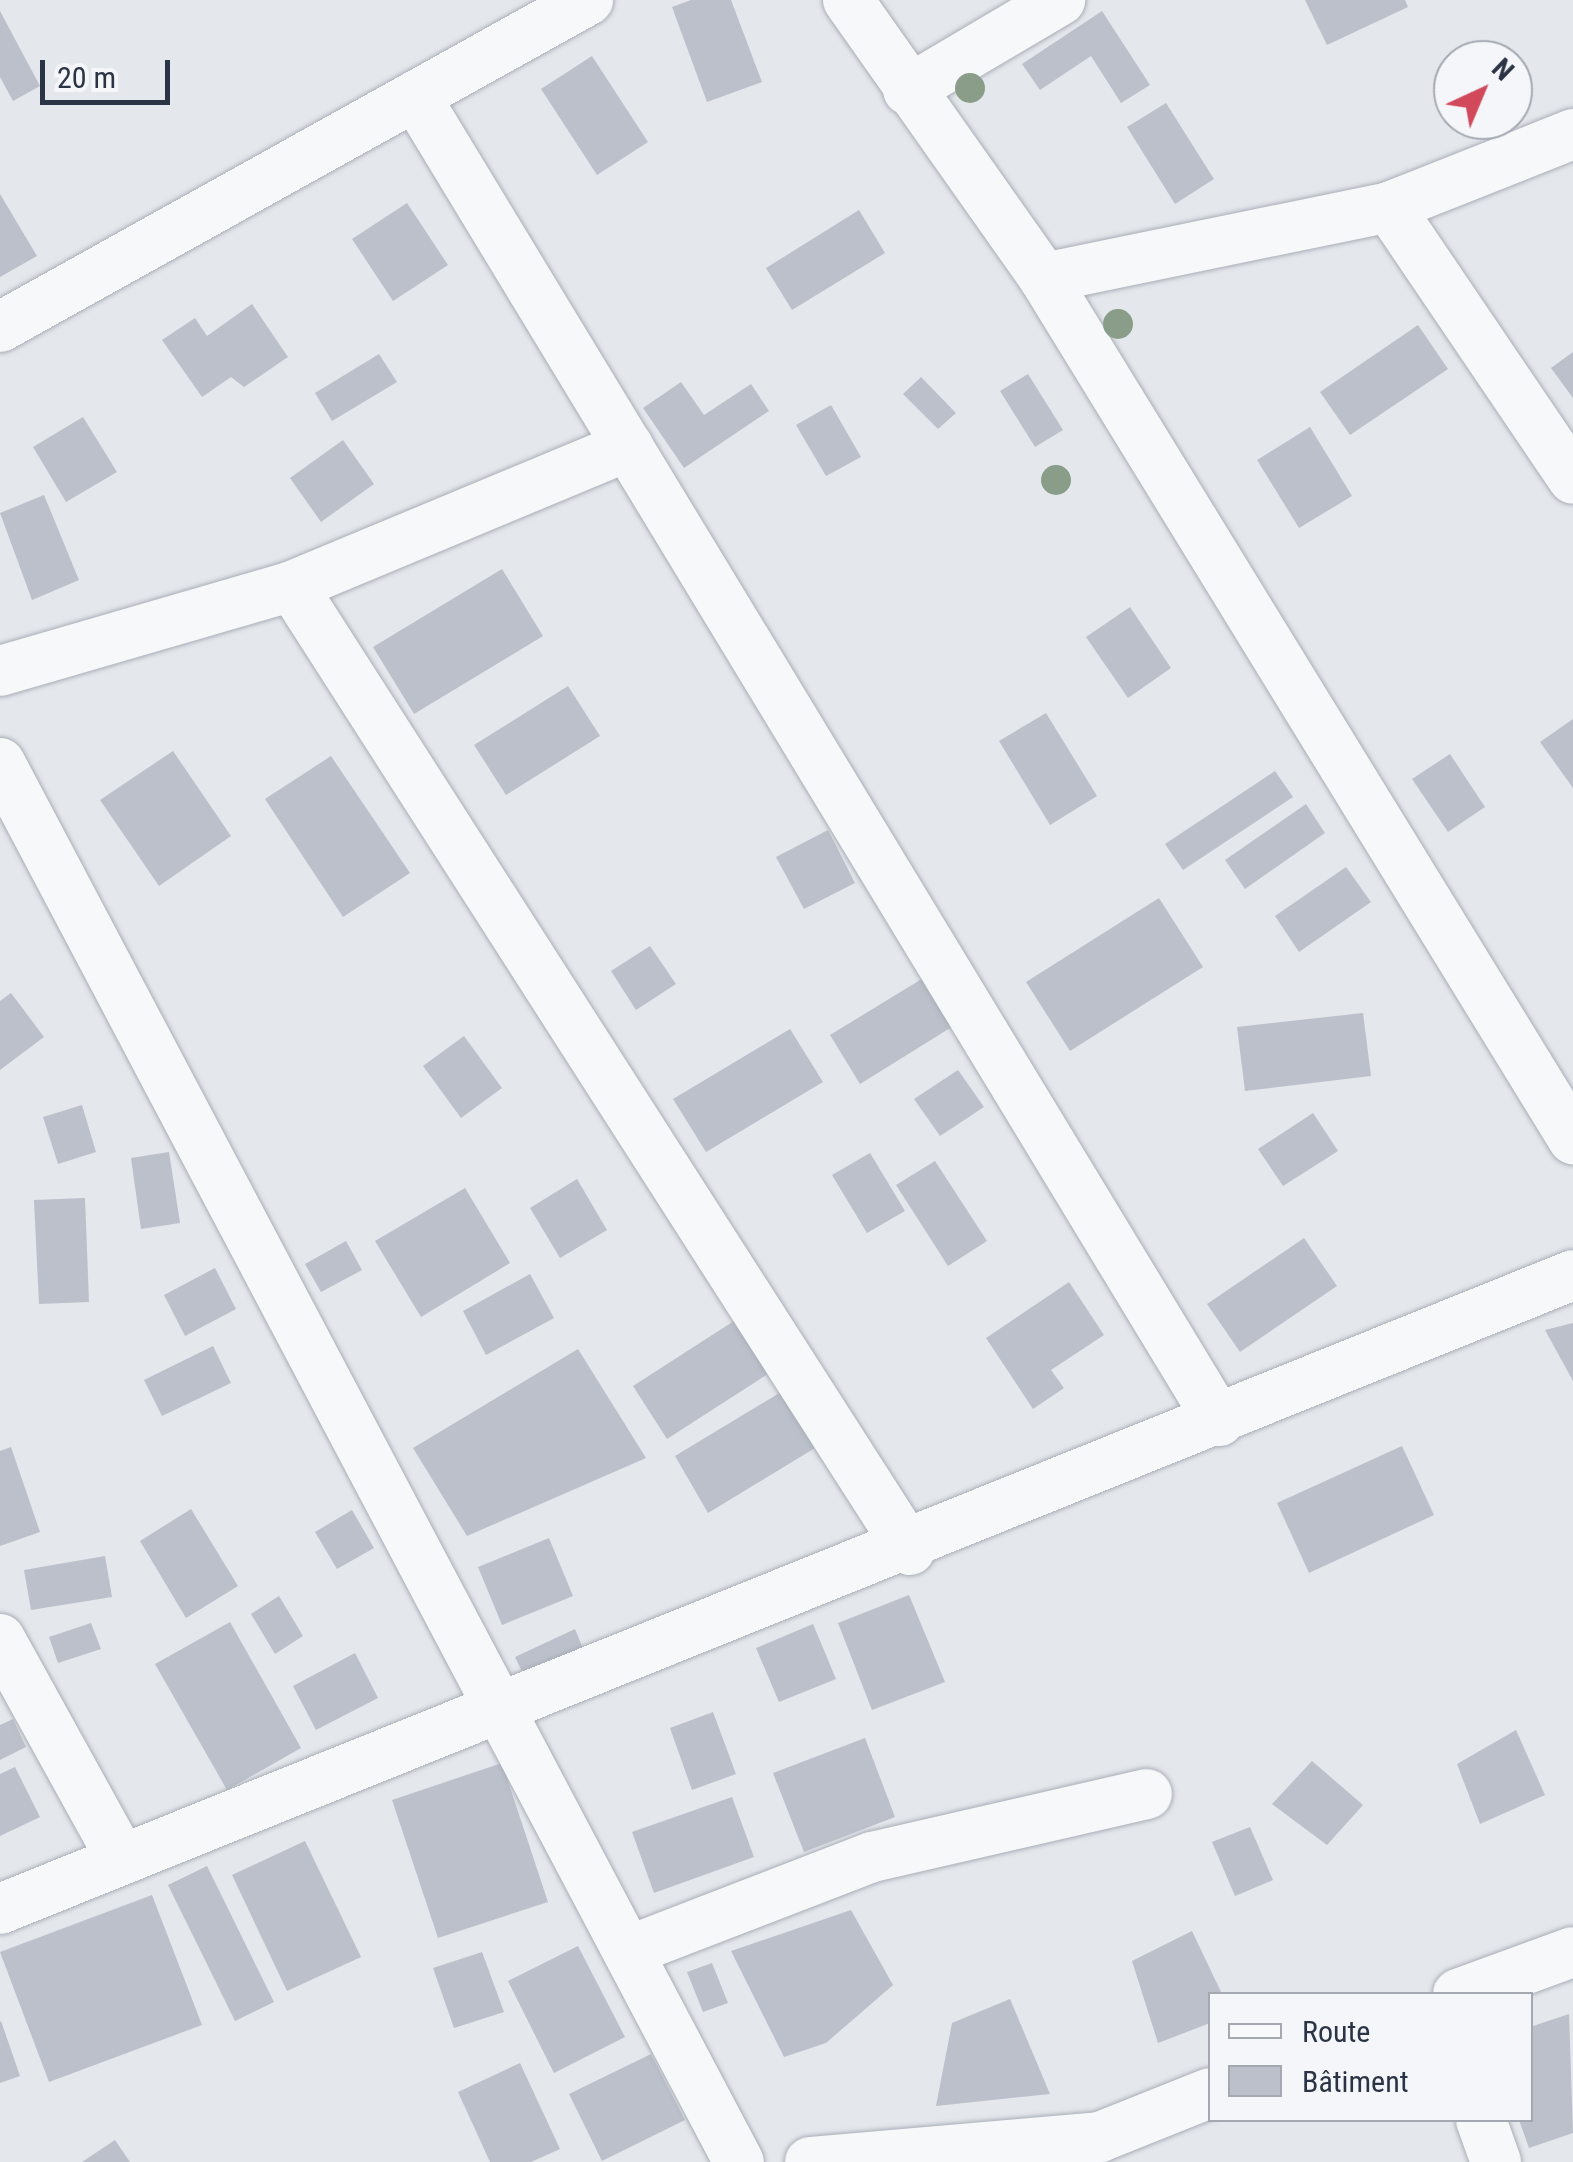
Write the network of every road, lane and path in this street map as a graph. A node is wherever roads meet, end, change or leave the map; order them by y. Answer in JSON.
{"nodes":[{"id":1,"x":588,"y":0,"type":"edge"},
{"id":2,"x":848,"y":0,"type":"edge"},
{"id":3,"x":1060,"y":0,"type":"edge"},
{"id":4,"x":908,"y":90,"type":"junction"},
{"id":5,"x":415,"y":96,"type":"junction"},
{"id":6,"x":1573,"y":134,"type":"edge"},
{"id":7,"x":1389,"y":207,"type":"junction"},
{"id":8,"x":1044,"y":278,"type":"junction"},
{"id":9,"x":0,"y":328,"type":"edge"},
{"id":10,"x":628,"y":446,"type":"junction"},
{"id":11,"x":1573,"y":479,"type":"edge"},
{"id":12,"x":292,"y":586,"type":"junction"},
{"id":13,"x":0,"y":671,"type":"edge"},
{"id":14,"x":0,"y":763,"type":"edge"},
{"id":15,"x":1573,"y":1140,"type":"edge"},
{"id":16,"x":1573,"y":1275,"type":"edge"},
{"id":17,"x":1219,"y":1421,"type":"junction"},
{"id":18,"x":910,"y":1550,"type":"junction"},
{"id":19,"x":0,"y":1638,"type":"edge"},
{"id":20,"x":503,"y":1704,"type":"junction"},
{"id":21,"x":1147,"y":1794,"type":"dead end"},
{"id":22,"x":120,"y":1858,"type":"junction"},
{"id":23,"x":0,"y":1909,"type":"edge"},
{"id":24,"x":631,"y":1950,"type":"junction"},
{"id":25,"x":1573,"y":1952,"type":"edge"},
{"id":26,"x":1463,"y":1992,"type":"edge"},
{"id":27,"x":1208,"y":2094,"type":"edge"},
{"id":28,"x":1482,"y":2122,"type":"edge"},
{"id":29,"x":1104,"y":2150,"type":"edge"},
{"id":30,"x":739,"y":2162,"type":"edge"},
{"id":31,"x":810,"y":2162,"type":"edge"},
{"id":32,"x":1496,"y":2162,"type":"edge"}],
"edges":[{"from":1,"to":5,"type":"street"},
{"from":2,"to":4,"type":"street"},
{"from":3,"to":4,"type":"street"},
{"from":4,"to":8,"type":"street"},
{"from":5,"to":9,"type":"street"},
{"from":5,"to":10,"type":"street"},
{"from":6,"to":7,"type":"street"},
{"from":7,"to":8,"type":"street"},
{"from":7,"to":11,"type":"street"},
{"from":8,"to":15,"type":"street"},
{"from":10,"to":12,"type":"street"},
{"from":10,"to":17,"type":"street"},
{"from":12,"to":13,"type":"street"},
{"from":12,"to":18,"type":"street"},
{"from":14,"to":20,"type":"street"},
{"from":16,"to":17,"type":"street"},
{"from":17,"to":18,"type":"street"},
{"from":18,"to":20,"type":"street"},
{"from":19,"to":22,"type":"street"},
{"from":20,"to":22,"type":"street"},
{"from":20,"to":24,"type":"street"},
{"from":21,"to":24,"type":"street"},
{"from":22,"to":23,"type":"street"},
{"from":24,"to":30,"type":"street"},
{"from":25,"to":26,"type":"street"},
{"from":27,"to":29,"type":"street"},
{"from":28,"to":32,"type":"street"},
{"from":29,"to":31,"type":"street"}]}
